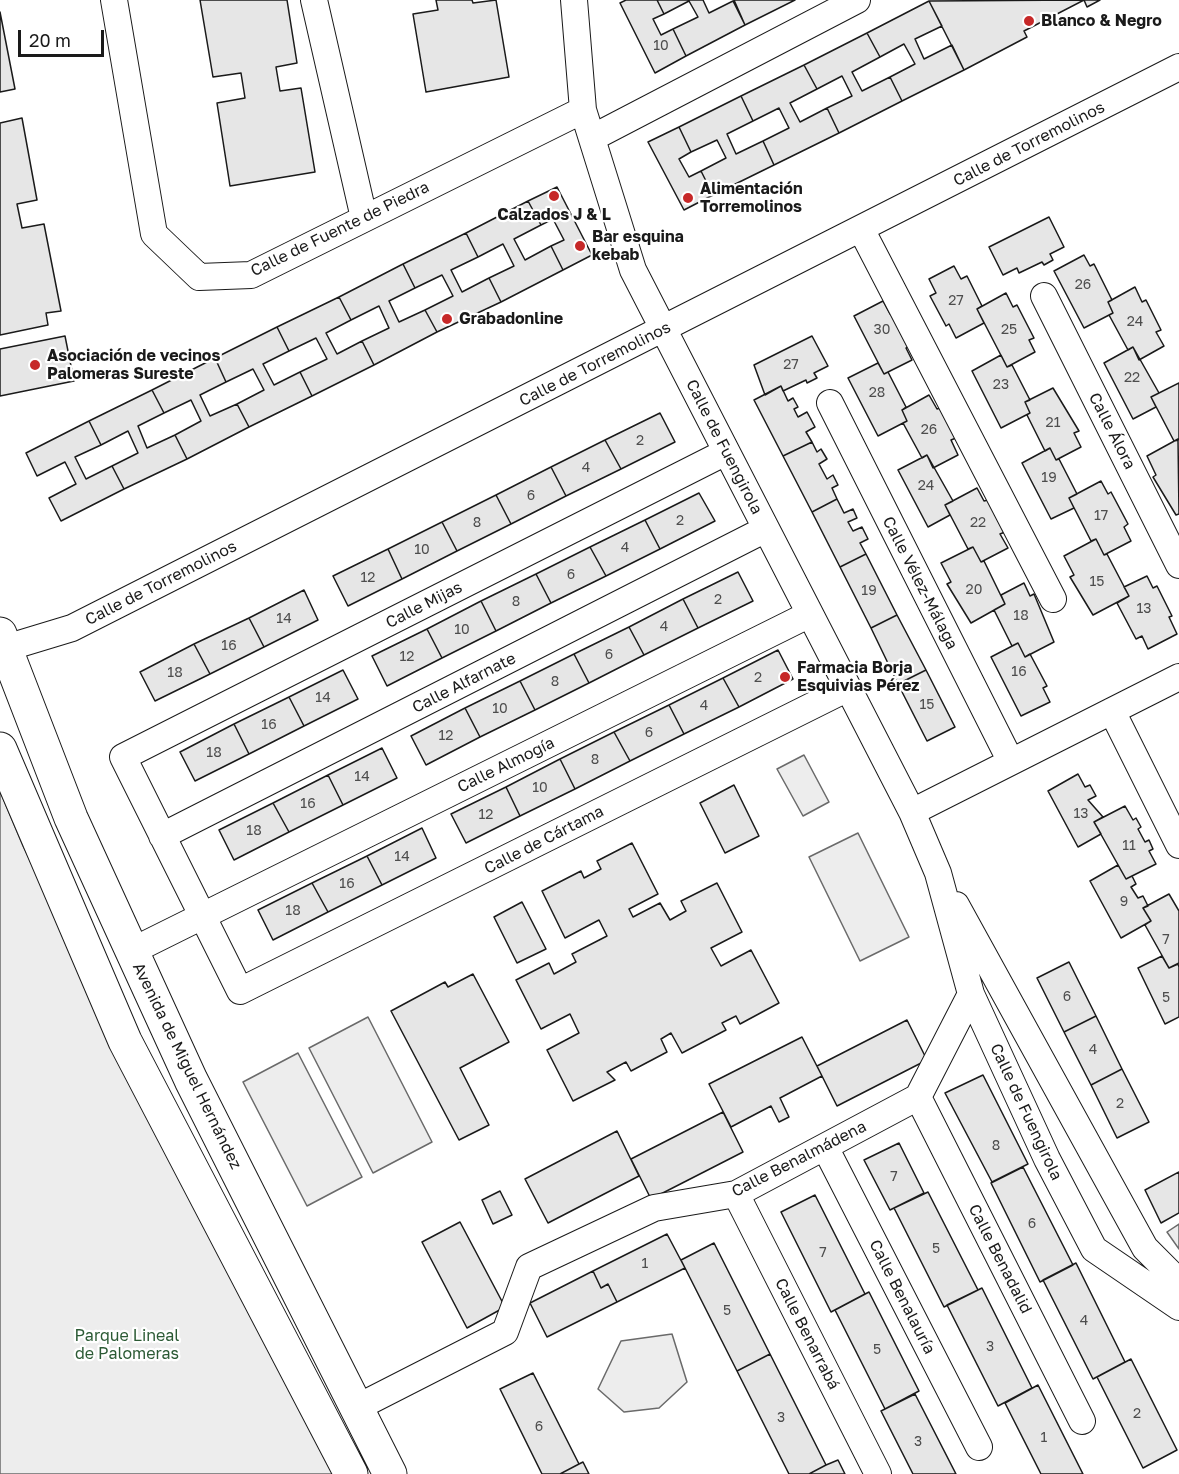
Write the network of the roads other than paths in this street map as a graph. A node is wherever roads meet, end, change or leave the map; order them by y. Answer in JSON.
{"nodes":[{"id":1,"x":114,"y":0,"type":"edge"},
{"id":2,"x":314,"y":0,"type":"edge"},
{"id":3,"x":574,"y":0,"type":"edge"},
{"id":4,"x":857,"y":0,"type":"edge"},
{"id":5,"x":1179,"y":67,"type":"edge"},
{"id":6,"x":583,"y":110,"type":"junction"},
{"id":7,"x":592,"y":138,"type":"junction"},
{"id":8,"x":364,"y":218,"type":"junction"},
{"id":9,"x":861,"y":229,"type":"junction"},
{"id":10,"x":1044,"y":296,"type":"dead end"},
{"id":11,"x":663,"y":330,"type":"junction"},
{"id":12,"x":830,"y":403,"type":"dead end"},
{"id":13,"x":726,"y":452,"type":"junction"},
{"id":14,"x":766,"y":529,"type":"junction"},
{"id":15,"x":1179,"y":566,"type":"edge"},
{"id":16,"x":1053,"y":599,"type":"dead end"},
{"id":17,"x":810,"y":614,"type":"junction"},
{"id":18,"x":2,"y":643,"type":"edge"},
{"id":19,"x":1179,"y":677,"type":"edge"},
{"id":20,"x":848,"y":688,"type":"junction"},
{"id":21,"x":1112,"y":711,"type":"junction"},
{"id":22,"x":0,"y":749,"type":"edge"},
{"id":23,"x":1011,"y":762,"type":"junction"},
{"id":24,"x":912,"y":812,"type":"junction"},
{"id":25,"x":162,"y":836,"type":"junction"},
{"id":26,"x":1179,"y":845,"type":"edge"},
{"id":27,"x":938,"y":873,"type":"junction"},
{"id":28,"x":202,"y":916,"type":"junction"},
{"id":29,"x":132,"y":951,"type":"junction"},
{"id":30,"x":971,"y":994,"type":"junction"},
{"id":31,"x":918,"y":1097,"type":"junction"},
{"id":32,"x":825,"y":1147,"type":"junction"},
{"id":33,"x":736,"y":1194,"type":"junction"},
{"id":34,"x":1179,"y":1282,"type":"edge"},
{"id":35,"x":1179,"y":1307,"type":"edge"},
{"id":36,"x":358,"y":1407,"type":"junction"},
{"id":37,"x":1082,"y":1421,"type":"dead end"},
{"id":38,"x":980,"y":1447,"type":"dead end"},
{"id":39,"x":351,"y":1474,"type":"edge"},
{"id":40,"x":390,"y":1474,"type":"edge"},
{"id":41,"x":878,"y":1474,"type":"edge"}],
"edges":[{"from":1,"to":8,"type":"street","name":"Calle de Fuente de Piedra"},
{"from":2,"to":8,"type":"street"},
{"from":3,"to":6,"type":"street","name":"Calle de Fuengirola"},
{"from":4,"to":7,"type":"street"},
{"from":5,"to":9,"type":"street","name":"Calle de Torremolinos"},
{"from":6,"to":7,"type":"street","name":"Calle de Fuengirola"},
{"from":6,"to":8,"type":"street","name":"Calle de Fuente de Piedra"},
{"from":7,"to":11,"type":"street","name":"Calle de Fuengirola"},
{"from":9,"to":11,"type":"street","name":"Calle de Torremolinos"},
{"from":9,"to":16,"type":"street"},
{"from":10,"to":15,"type":"street","name":"Calle Álora"},
{"from":11,"to":13,"type":"street","name":"Calle de Fuengirola"},
{"from":11,"to":18,"type":"street","name":"Calle de Torremolinos"},
{"from":12,"to":23,"type":"street","name":"Calle Vélez-Málaga"},
{"from":13,"to":14,"type":"street","name":"Calle de Fuengirola"},
{"from":13,"to":25,"type":"street","name":"Calle Mijas"},
{"from":14,"to":17,"type":"street","name":"Calle de Fuengirola"},
{"from":14,"to":25,"type":"street","name":"Calle Alfarnate"},
{"from":17,"to":20,"type":"street","name":"Calle de Fuengirola"},
{"from":17,"to":28,"type":"street","name":"Calle Almogía"},
{"from":18,"to":29,"type":"street","name":"Avenida de Miguel Hernández"},
{"from":19,"to":21,"type":"street"},
{"from":20,"to":24,"type":"street","name":"Calle de Fuengirola"},
{"from":20,"to":28,"type":"street","name":"Calle de Cártama"},
{"from":21,"to":23,"type":"street"},
{"from":21,"to":26,"type":"street"},
{"from":22,"to":39,"type":"street"},
{"from":23,"to":24,"type":"street"},
{"from":24,"to":27,"type":"street","name":"Calle de Fuengirola"},
{"from":25,"to":28,"type":"street"},
{"from":27,"to":30,"type":"street","name":"Calle de Fuengirola"},
{"from":27,"to":34,"type":"street","name":"Calle de Fuengirola"},
{"from":28,"to":29,"type":"street","name":"Calle Almogía"},
{"from":29,"to":36,"type":"street","name":"Avenida de Miguel Hernández"},
{"from":30,"to":31,"type":"street"},
{"from":30,"to":35,"type":"street","name":"Calle de Fuengirola"},
{"from":31,"to":32,"type":"street","name":"Calle Benalmádena"},
{"from":31,"to":37,"type":"street","name":"Calle Benadalid"},
{"from":32,"to":33,"type":"street","name":"Calle Benalmádena"},
{"from":32,"to":38,"type":"street","name":"Calle Benalauría"},
{"from":33,"to":36,"type":"street","name":"Calle Benalmádena"},
{"from":33,"to":41,"type":"street","name":"Calle Benarrabá"},
{"from":36,"to":40,"type":"street","name":"Avenida de Miguel Hernández"}]}
